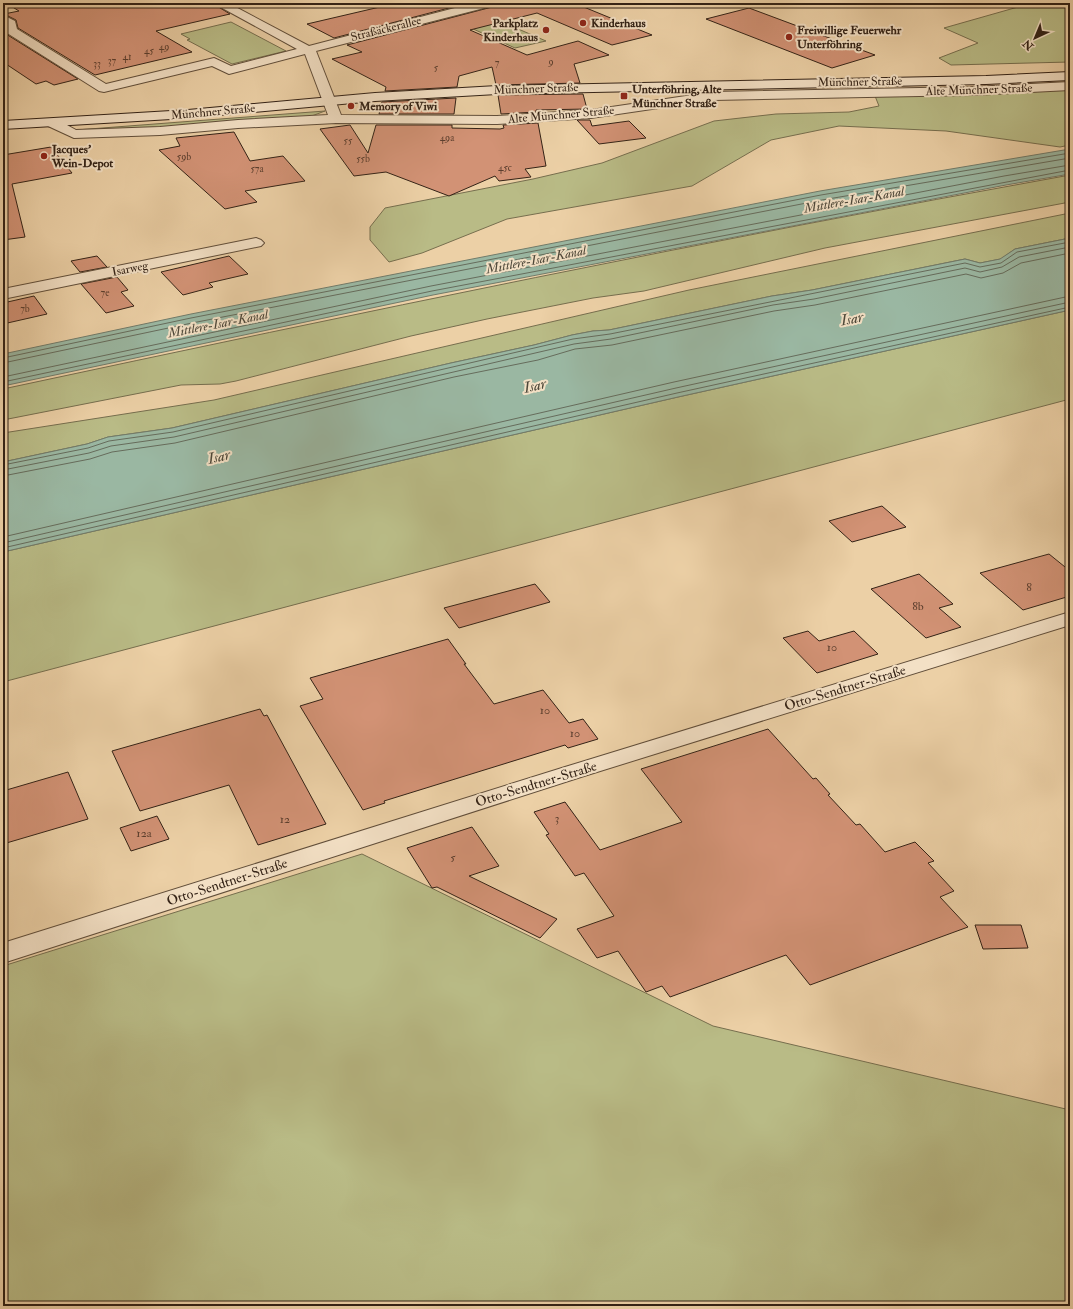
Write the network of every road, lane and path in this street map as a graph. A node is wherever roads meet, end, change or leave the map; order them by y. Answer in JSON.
{"nodes":[{"id":1,"x":219,"y":3,"type":"edge"},
{"id":2,"x":488,"y":3,"type":"edge"},
{"id":3,"x":3,"y":18,"type":"edge"},
{"id":4,"x":307,"y":50,"type":"junction"},
{"id":5,"x":1070,"y":76,"type":"edge"},
{"id":6,"x":1070,"y":86,"type":"edge"},
{"id":7,"x":329,"y":102,"type":"junction"},
{"id":8,"x":336,"y":119,"type":"junction"},
{"id":9,"x":54,"y":123,"type":"junction"},
{"id":10,"x":3,"y":125,"type":"edge"},
{"id":11,"x":256,"y":243,"type":"dead end"},
{"id":12,"x":3,"y":294,"type":"edge"},
{"id":13,"x":1070,"y":618,"type":"edge"},
{"id":14,"x":3,"y":953,"type":"edge"}],
"edges":[{"from":1,"to":4,"type":"street"},
{"from":2,"to":4,"type":"street","name":"Straßäckerallee"},
{"from":3,"to":4,"type":"street","name":"Straßäckerallee"},
{"from":4,"to":7,"type":"street"},
{"from":5,"to":7,"type":"street","name":"Münchner Straße"},
{"from":6,"to":8,"type":"street","name":"Alte Münchner Straße"},
{"from":7,"to":8,"type":"street"},
{"from":7,"to":9,"type":"street","name":"Münchner Straße"},
{"from":8,"to":9,"type":"street","name":"Alte Münchner Straße"},
{"from":9,"to":10,"type":"street","name":"Münchner Straße"},
{"from":11,"to":12,"type":"street","name":"Isarweg"},
{"from":13,"to":14,"type":"street","name":"Otto-Sendtner-Straße"}]}
